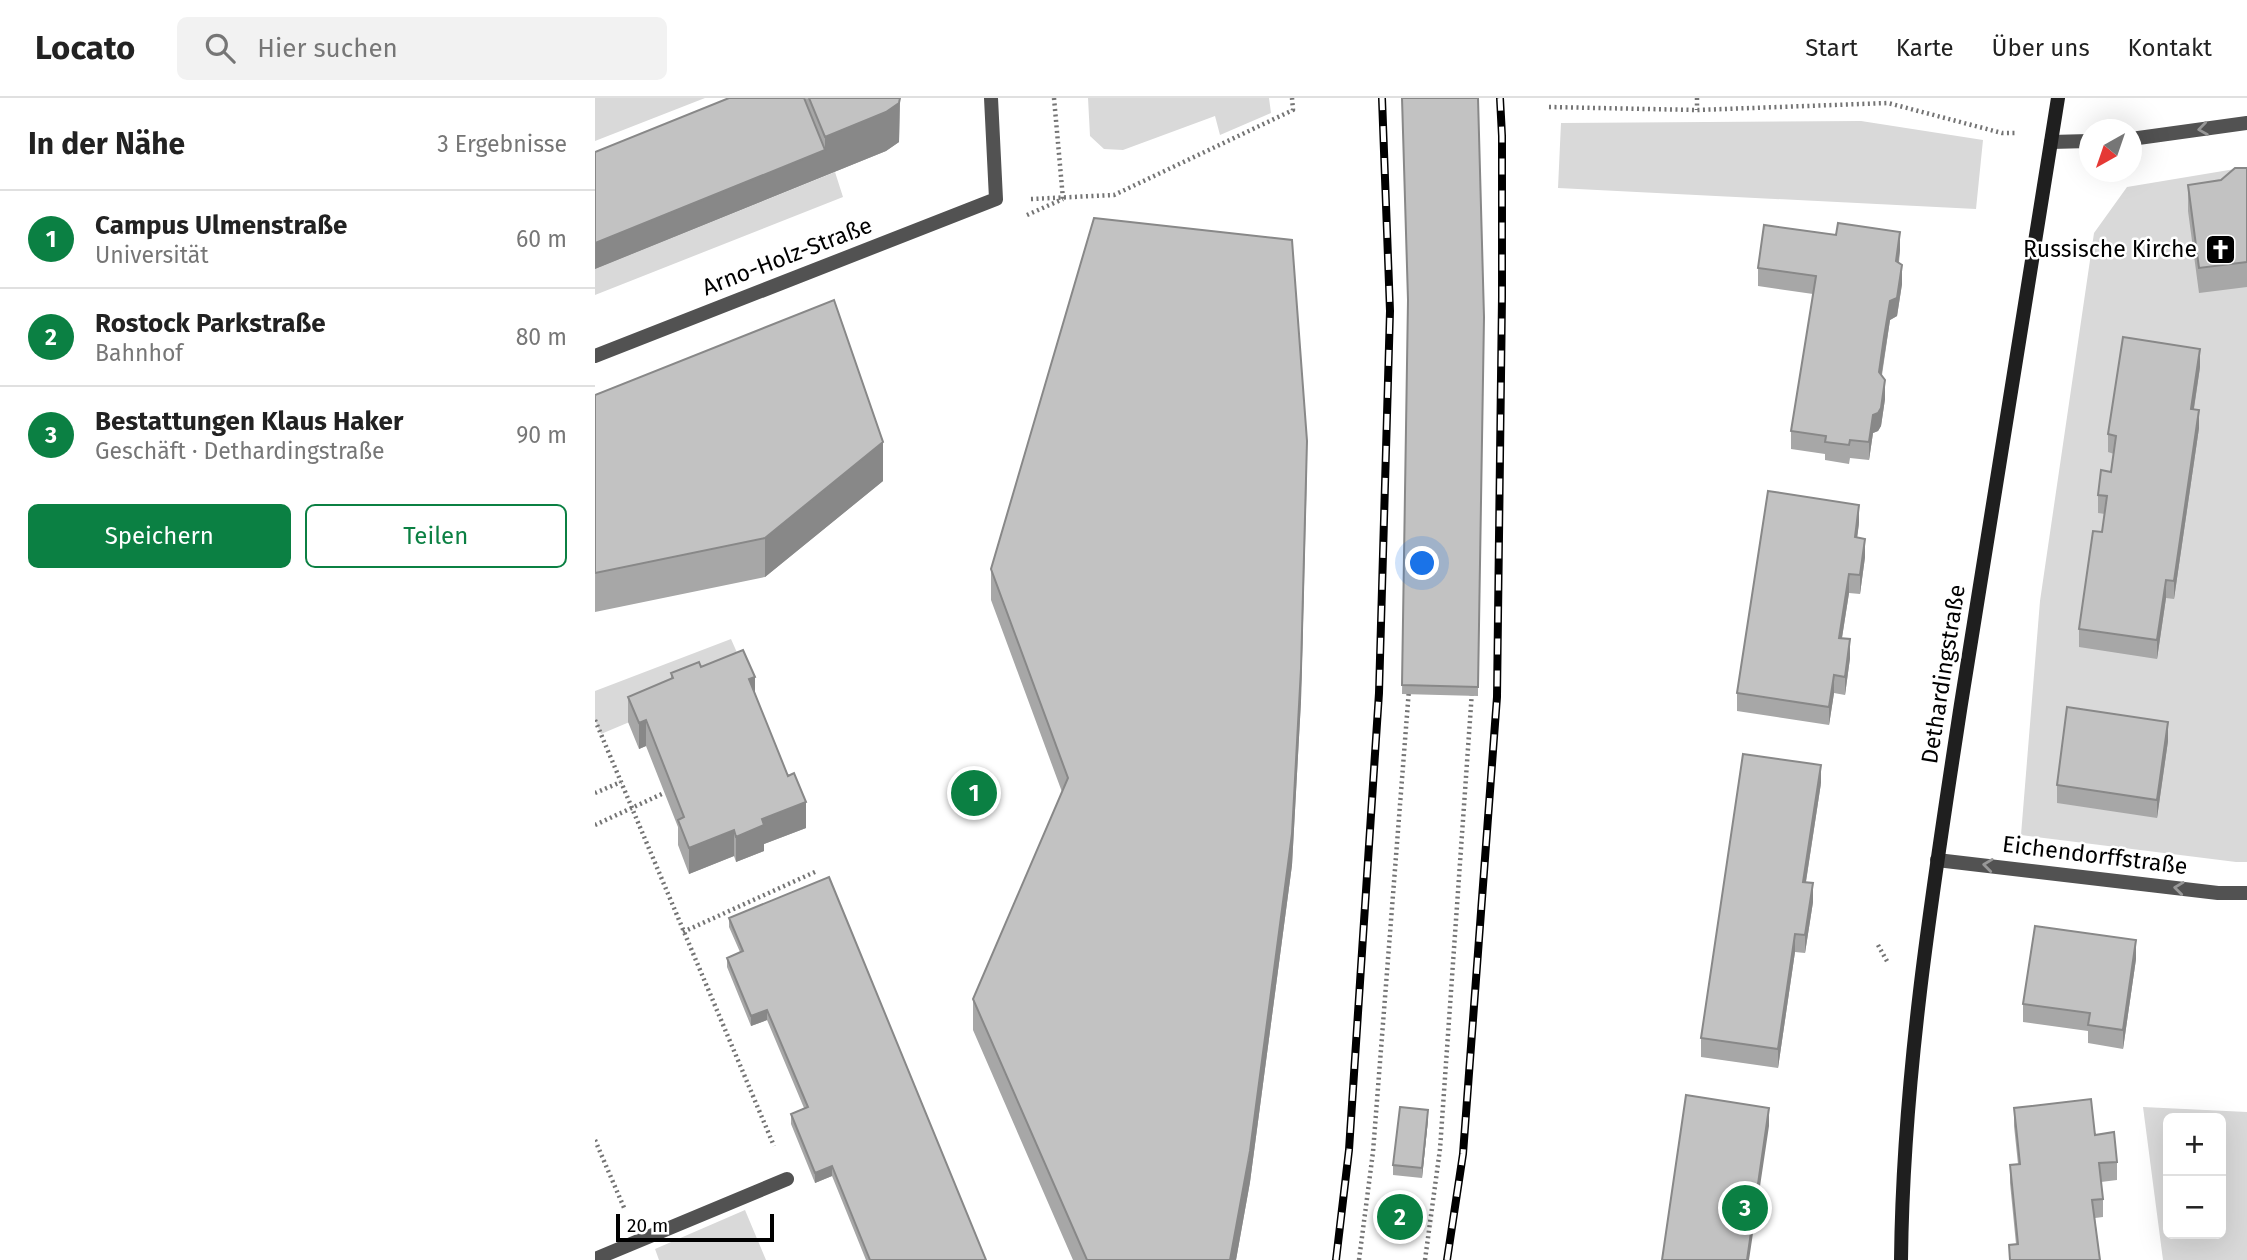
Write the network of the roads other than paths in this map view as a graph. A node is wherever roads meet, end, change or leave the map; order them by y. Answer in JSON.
{"nodes":[{"id":1,"x":991,"y":98,"type":"edge"},
{"id":2,"x":2058,"y":98,"type":"edge"},
{"id":3,"x":2247,"y":123,"type":"edge"},
{"id":4,"x":2142,"y":137,"type":"edge"},
{"id":5,"x":2079,"y":141,"type":"edge"},
{"id":6,"x":2051,"y":142,"type":"junction"},
{"id":7,"x":595,"y":356,"type":"edge"},
{"id":8,"x":1937,"y":860,"type":"junction"},
{"id":9,"x":2247,"y":892,"type":"edge"},
{"id":10,"x":787,"y":1180,"type":"road end"},
{"id":11,"x":595,"y":1259,"type":"edge"},
{"id":12,"x":1901,"y":1260,"type":"edge"}],
"edges":[{"from":1,"to":7,"type":"street","name":"Arno-Holz-Straße"},
{"from":2,"to":6,"type":"street","name":"Dethardingstraße"},
{"from":3,"to":4,"type":"street","one_way":true},
{"from":5,"to":6,"type":"street"},
{"from":6,"to":8,"type":"street","name":"Dethardingstraße"},
{"from":9,"to":8,"type":"street","name":"Eichendorffstraße","one_way":true},
{"from":8,"to":12,"type":"street","name":"Dethardingstraße"},
{"from":10,"to":11,"type":"street"}]}
